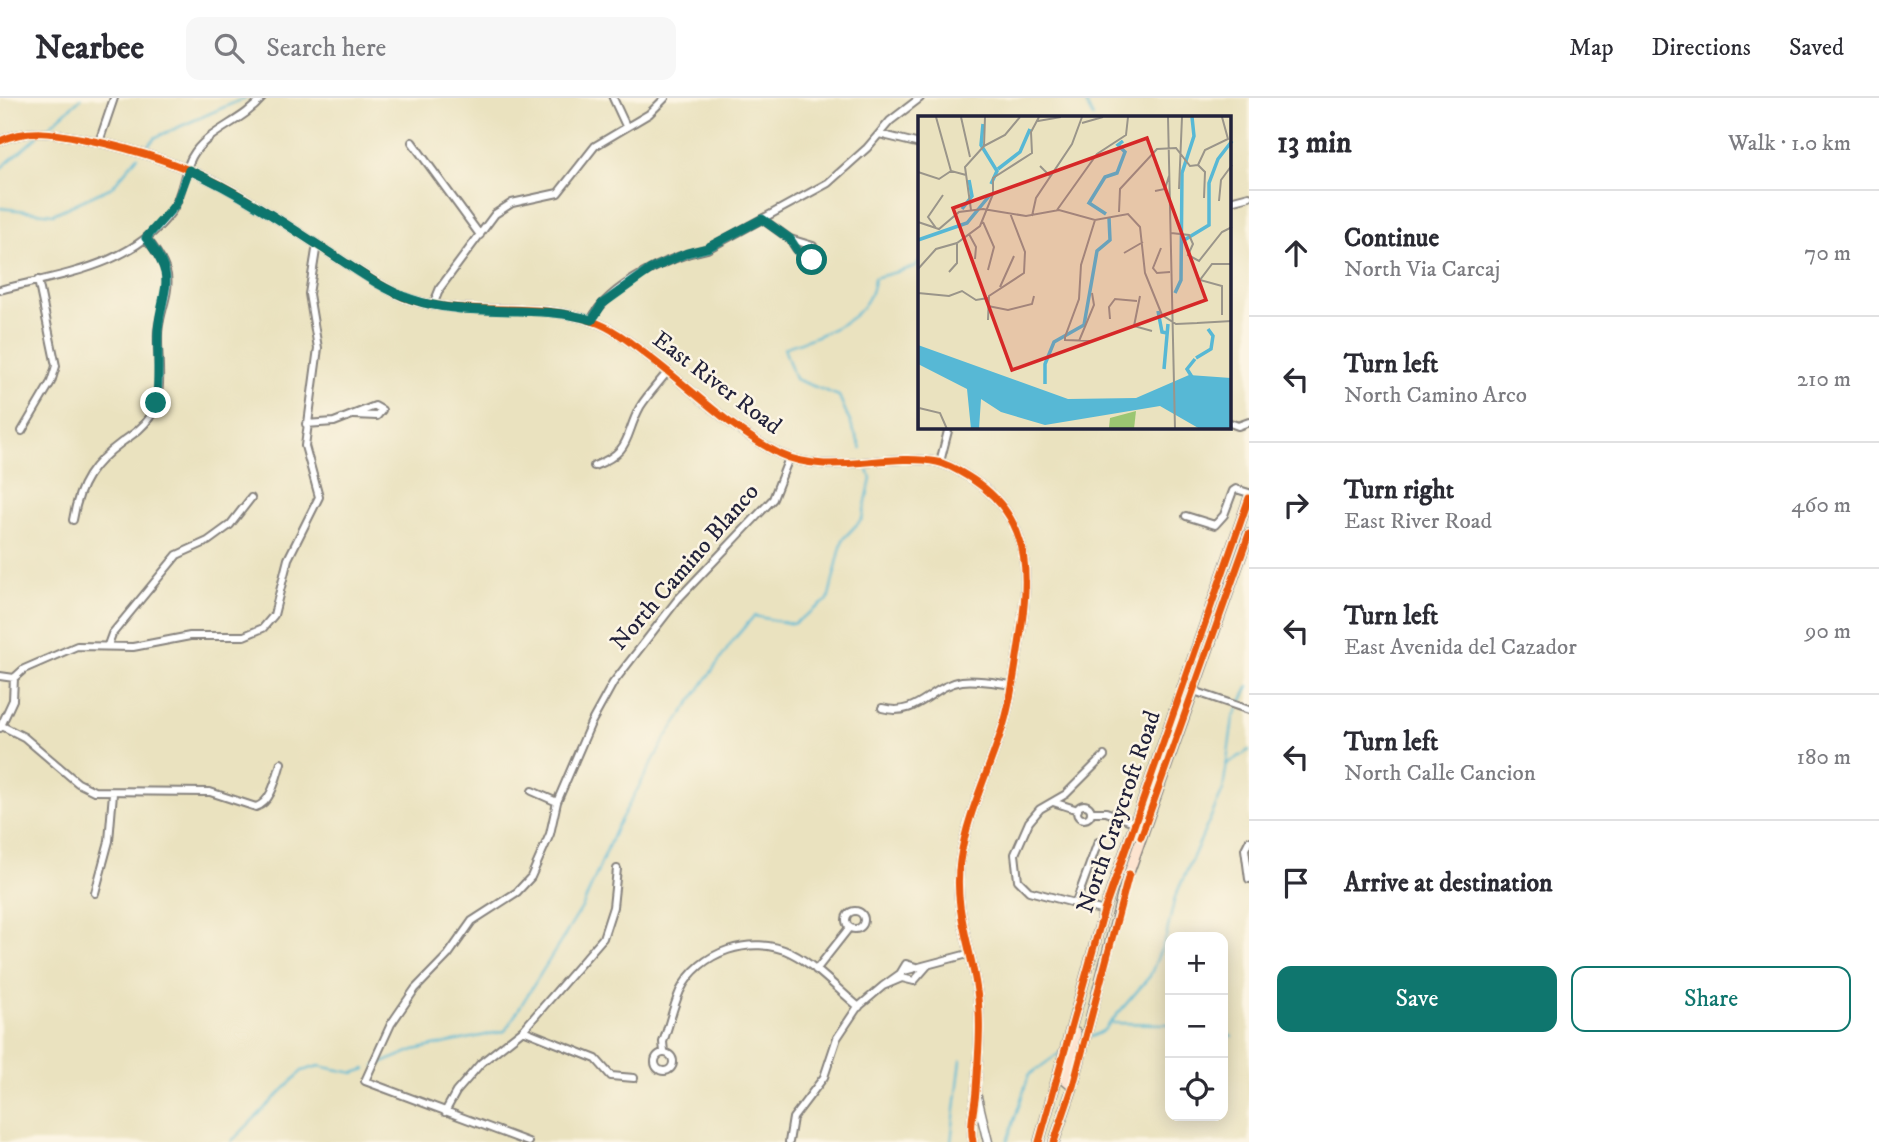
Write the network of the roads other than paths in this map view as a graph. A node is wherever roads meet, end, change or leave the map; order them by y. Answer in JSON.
{"nodes":[{"id":1,"x":114,"y":98,"type":"edge"},
{"id":2,"x":262,"y":98,"type":"edge"},
{"id":3,"x":613,"y":98,"type":"edge"},
{"id":4,"x":665,"y":98,"type":"edge"},
{"id":5,"x":920,"y":98,"type":"edge"},
{"id":6,"x":626,"y":126,"type":"junction"},
{"id":7,"x":879,"y":134,"type":"junction"},
{"id":8,"x":0,"y":141,"type":"edge"},
{"id":9,"x":99,"y":142,"type":"junction"},
{"id":10,"x":412,"y":142,"type":"dead end"},
{"id":11,"x":918,"y":144,"type":"edge"},
{"id":12,"x":189,"y":170,"type":"junction"},
{"id":13,"x":1249,"y":195,"type":"edge"},
{"id":14,"x":1232,"y":200,"type":"edge"},
{"id":15,"x":762,"y":219,"type":"junction"},
{"id":16,"x":480,"y":235,"type":"junction"},
{"id":17,"x":146,"y":238,"type":"junction"},
{"id":18,"x":790,"y":239,"type":"junction"},
{"id":19,"x":317,"y":244,"type":"junction"},
{"id":20,"x":38,"y":280,"type":"junction"},
{"id":21,"x":0,"y":290,"type":"edge"},
{"id":22,"x":433,"y":305,"type":"junction"},
{"id":23,"x":592,"y":320,"type":"junction"},
{"id":24,"x":668,"y":371,"type":"junction"},
{"id":25,"x":354,"y":415,"type":"dead end"},
{"id":26,"x":1249,"y":422,"type":"edge"},
{"id":27,"x":306,"y":424,"type":"junction"},
{"id":28,"x":1232,"y":424,"type":"edge"},
{"id":29,"x":948,"y":429,"type":"edge"},
{"id":30,"x":22,"y":431,"type":"dead end"},
{"id":31,"x":789,"y":458,"type":"junction"},
{"id":32,"x":940,"y":462,"type":"junction"},
{"id":33,"x":594,"y":466,"type":"dead end"},
{"id":34,"x":1249,"y":496,"type":"edge"},
{"id":35,"x":251,"y":498,"type":"dead end"},
{"id":36,"x":1186,"y":516,"type":"dead end"},
{"id":37,"x":73,"y":520,"type":"dead end"},
{"id":38,"x":1249,"y":534,"type":"edge"},
{"id":39,"x":108,"y":645,"type":"junction"},
{"id":40,"x":0,"y":676,"type":"edge"},
{"id":41,"x":15,"y":678,"type":"junction"},
{"id":42,"x":1012,"y":685,"type":"junction"},
{"id":43,"x":1181,"y":687,"type":"junction"},
{"id":44,"x":1193,"y":691,"type":"junction"},
{"id":45,"x":882,"y":708,"type":"dead end"},
{"id":46,"x":1249,"y":710,"type":"edge"},
{"id":47,"x":1,"y":727,"type":"edge"},
{"id":48,"x":1104,"y":756,"type":"dead end"},
{"id":49,"x":281,"y":763,"type":"dead end"},
{"id":50,"x":532,"y":790,"type":"dead end"},
{"id":51,"x":113,"y":793,"type":"junction"},
{"id":52,"x":557,"y":802,"type":"junction"},
{"id":53,"x":1052,"y":802,"type":"junction"},
{"id":54,"x":1134,"y":822,"type":"junction"},
{"id":55,"x":1145,"y":826,"type":"junction"},
{"id":56,"x":1249,"y":841,"type":"edge"},
{"id":57,"x":1098,"y":842,"type":"dead end"},
{"id":58,"x":617,"y":869,"type":"dead end"},
{"id":59,"x":1249,"y":879,"type":"edge"},
{"id":60,"x":94,"y":892,"type":"dead end"},
{"id":61,"x":1076,"y":902,"type":"junction"},
{"id":62,"x":1104,"y":911,"type":"junction"},
{"id":63,"x":849,"y":928,"type":"dead end"},
{"id":64,"x":968,"y":954,"type":"junction"},
{"id":65,"x":1092,"y":955,"type":"junction"},
{"id":66,"x":929,"y":965,"type":"junction"},
{"id":67,"x":816,"y":970,"type":"junction"},
{"id":68,"x":901,"y":976,"type":"junction"},
{"id":69,"x":1093,"y":1004,"type":"junction"},
{"id":70,"x":859,"y":1007,"type":"junction"},
{"id":71,"x":523,"y":1030,"type":"junction"},
{"id":72,"x":664,"y":1052,"type":"dead end"},
{"id":73,"x":1067,"y":1060,"type":"junction"},
{"id":74,"x":634,"y":1078,"type":"dead end"},
{"id":75,"x":1073,"y":1086,"type":"junction"},
{"id":76,"x":976,"y":1094,"type":"junction"},
{"id":77,"x":445,"y":1112,"type":"junction"},
{"id":78,"x":528,"y":1142,"type":"edge"},
{"id":79,"x":789,"y":1142,"type":"edge"},
{"id":80,"x":973,"y":1142,"type":"edge"},
{"id":81,"x":988,"y":1142,"type":"edge"},
{"id":82,"x":1039,"y":1142,"type":"edge"},
{"id":83,"x":1054,"y":1142,"type":"edge"}],
"edges":[{"from":1,"to":9,"type":"street"},
{"from":2,"to":12,"type":"street"},
{"from":3,"to":6,"type":"street"},
{"from":4,"to":6,"type":"street"},
{"from":5,"to":7,"type":"street"},
{"from":6,"to":16,"type":"street"},
{"from":7,"to":11,"type":"street"},
{"from":7,"to":15,"type":"street"},
{"from":8,"to":9,"type":"street","name":"East River Road"},
{"from":9,"to":12,"type":"street","name":"East River Road"},
{"from":10,"to":16,"type":"street"},
{"from":12,"to":17,"type":"street"},
{"from":12,"to":19,"type":"street","name":"East River Road"},
{"from":13,"to":14,"type":"street"},
{"from":15,"to":18,"type":"street"},
{"from":15,"to":23,"type":"street"},
{"from":16,"to":22,"type":"street"},
{"from":17,"to":20,"type":"street"},
{"from":17,"to":37,"type":"street"},
{"from":18,"to":18,"type":"street"},
{"from":19,"to":22,"type":"street","name":"East River Road"},
{"from":19,"to":27,"type":"street"},
{"from":20,"to":21,"type":"street"},
{"from":20,"to":30,"type":"street"},
{"from":22,"to":23,"type":"street","name":"East River Road"},
{"from":23,"to":24,"type":"street","name":"East River Road"},
{"from":24,"to":31,"type":"street","name":"East River Road"},
{"from":24,"to":33,"type":"street"},
{"from":25,"to":27,"type":"street"},
{"from":26,"to":28,"type":"street"},
{"from":27,"to":39,"type":"street"},
{"from":29,"to":32,"type":"street"},
{"from":31,"to":32,"type":"street","name":"East River Road"},
{"from":31,"to":52,"type":"street","name":"North Camino Blanco"},
{"from":32,"to":42,"type":"street","name":"East River Road"},
{"from":34,"to":36,"type":"street"},
{"from":34,"to":43,"type":"main road","name":"North Craycroft Road"},
{"from":35,"to":39,"type":"street"},
{"from":38,"to":44,"type":"main road","name":"North Craycroft Road"},
{"from":39,"to":41,"type":"street"},
{"from":40,"to":41,"type":"street"},
{"from":41,"to":47,"type":"street"},
{"from":42,"to":45,"type":"street"},
{"from":42,"to":64,"type":"street","name":"East River Road"},
{"from":43,"to":44,"type":"street"},
{"from":43,"to":54,"type":"main road","name":"North Craycroft Road"},
{"from":44,"to":46,"type":"street"},
{"from":44,"to":55,"type":"main road","name":"North Craycroft Road"},
{"from":47,"to":51,"type":"street"},
{"from":48,"to":53,"type":"street"},
{"from":49,"to":51,"type":"street"},
{"from":50,"to":52,"type":"street"},
{"from":51,"to":60,"type":"street"},
{"from":52,"to":77,"type":"street","name":"North Camino Blanco"},
{"from":53,"to":54,"type":"street"},
{"from":53,"to":61,"type":"street"},
{"from":54,"to":55,"type":"street"},
{"from":54,"to":62,"type":"main road","name":"North Craycroft Road"},
{"from":55,"to":69,"type":"main road","name":"North Craycroft Road"},
{"from":56,"to":59,"type":"street"},
{"from":57,"to":61,"type":"street"},
{"from":58,"to":71,"type":"street"},
{"from":61,"to":62,"type":"street"},
{"from":62,"to":65,"type":"main road","name":"North Craycroft Road"},
{"from":63,"to":67,"type":"street"},
{"from":64,"to":66,"type":"street"},
{"from":64,"to":76,"type":"street","name":"East River Road"},
{"from":65,"to":69,"type":"main road"},
{"from":65,"to":73,"type":"main road","name":"North Craycroft Road"},
{"from":66,"to":68,"type":"street"},
{"from":66,"to":68,"type":"street"},
{"from":67,"to":70,"type":"street"},
{"from":67,"to":72,"type":"street"},
{"from":68,"to":70,"type":"street"},
{"from":69,"to":75,"type":"main road","name":"North Craycroft Road"},
{"from":70,"to":79,"type":"street"},
{"from":71,"to":74,"type":"street"},
{"from":71,"to":77,"type":"street"},
{"from":73,"to":75,"type":"main road"},
{"from":73,"to":82,"type":"main road"},
{"from":75,"to":83,"type":"main road","name":"North Craycroft Road"},
{"from":76,"to":80,"type":"street","name":"East River Road"},
{"from":76,"to":81,"type":"street","name":"East River Road"},
{"from":77,"to":78,"type":"street"}]}
